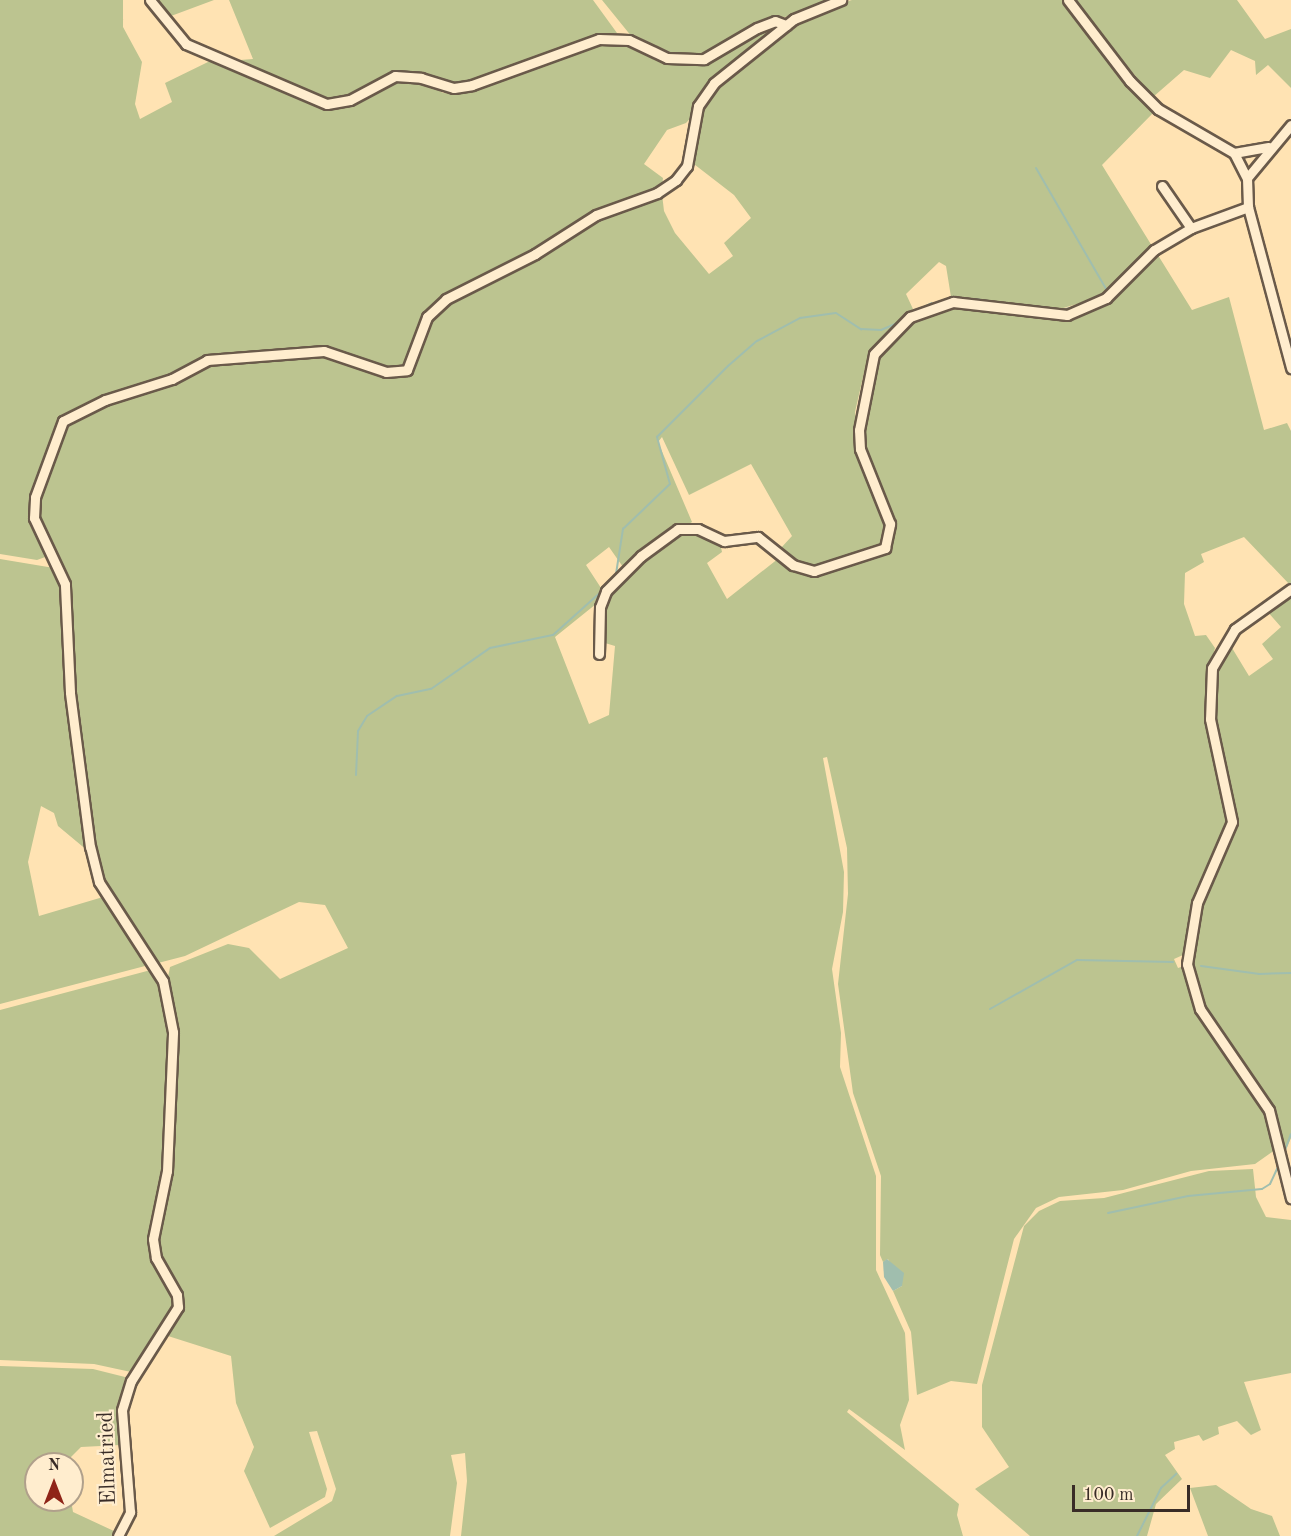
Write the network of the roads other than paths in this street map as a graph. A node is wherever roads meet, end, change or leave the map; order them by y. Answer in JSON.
{"nodes":[{"id":1,"x":150,"y":0,"type":"edge"},
{"id":2,"x":841,"y":0,"type":"edge"},
{"id":3,"x":1068,"y":0,"type":"edge"},
{"id":4,"x":786,"y":25,"type":"junction"},
{"id":5,"x":1291,"y":125,"type":"edge"},
{"id":6,"x":1268,"y":147,"type":"junction"},
{"id":7,"x":1234,"y":153,"type":"junction"},
{"id":8,"x":1247,"y":178,"type":"junction"},
{"id":9,"x":1162,"y":186,"type":"dead end"},
{"id":10,"x":1248,"y":207,"type":"junction"},
{"id":11,"x":1191,"y":228,"type":"junction"},
{"id":12,"x":1291,"y":368,"type":"edge"},
{"id":13,"x":1291,"y":589,"type":"edge"},
{"id":14,"x":598,"y":654,"type":"dead end"},
{"id":15,"x":1291,"y":1198,"type":"edge"},
{"id":16,"x":118,"y":1536,"type":"edge"}],
"edges":[{"from":1,"to":4,"type":"street"},
{"from":2,"to":4,"type":"street"},
{"from":3,"to":7,"type":"street"},
{"from":4,"to":16,"type":"street","name":"Elmatried"},
{"from":5,"to":6,"type":"street"},
{"from":6,"to":7,"type":"street"},
{"from":6,"to":8,"type":"street"},
{"from":7,"to":8,"type":"street"},
{"from":8,"to":10,"type":"street"},
{"from":9,"to":11,"type":"street"},
{"from":10,"to":11,"type":"street"},
{"from":10,"to":12,"type":"street"},
{"from":11,"to":14,"type":"street"},
{"from":13,"to":15,"type":"street"}]}
